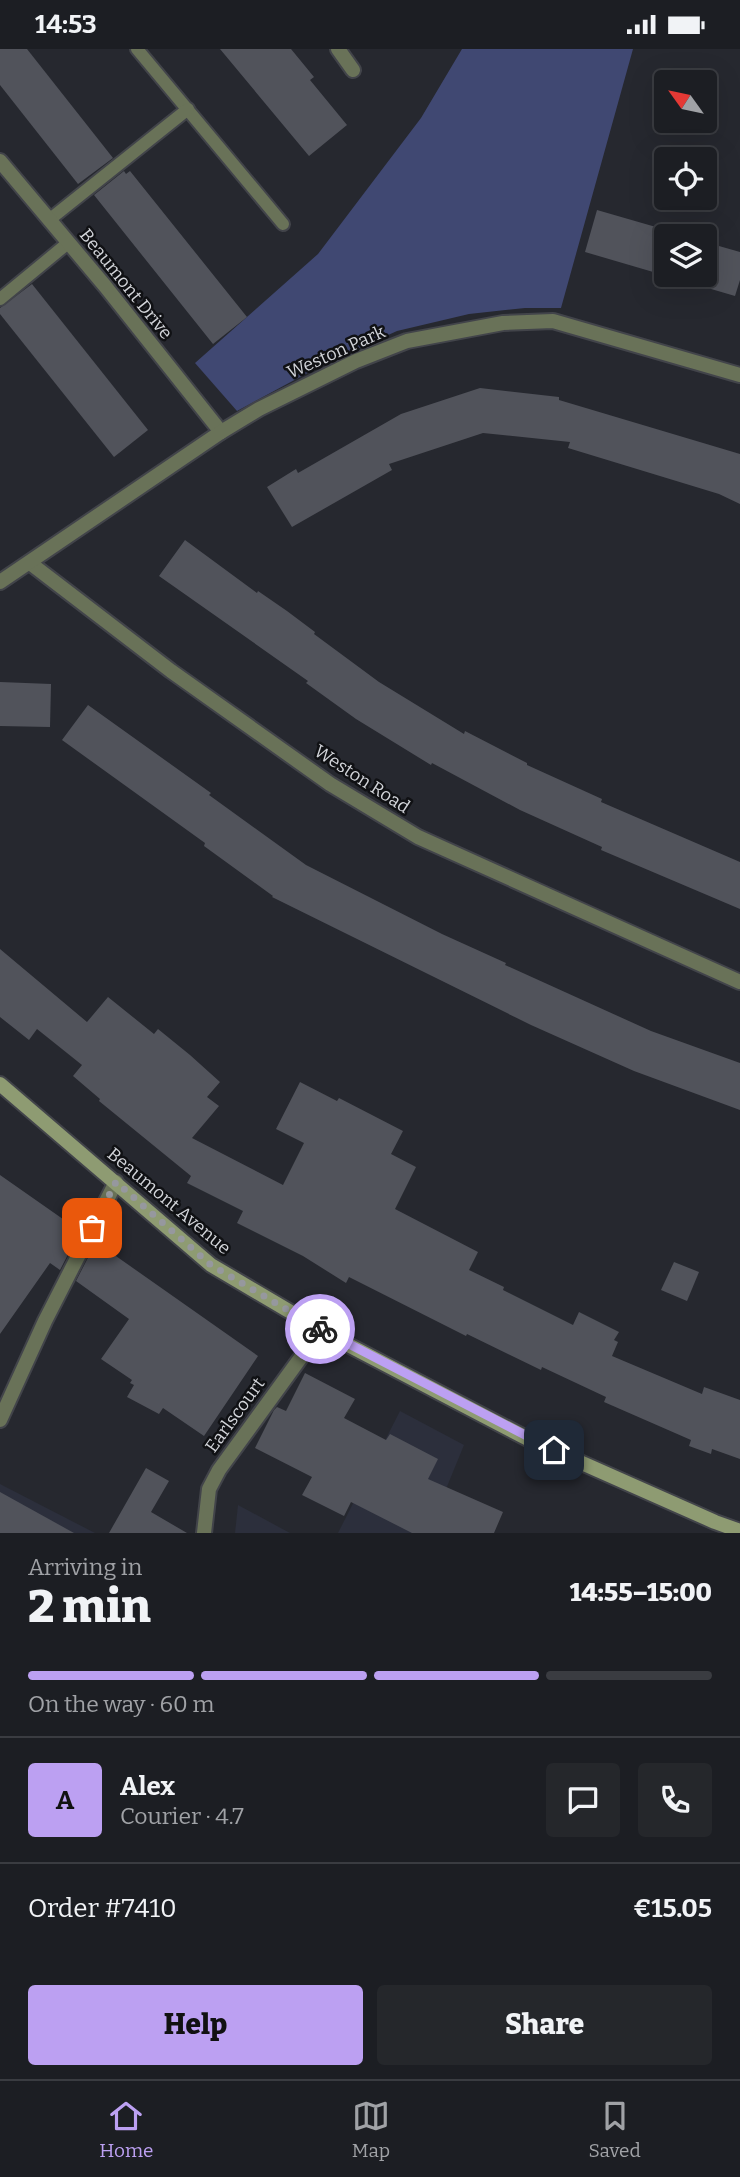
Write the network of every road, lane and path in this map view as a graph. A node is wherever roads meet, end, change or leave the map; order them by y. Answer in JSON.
{"nodes":[{"id":1,"x":137,"y":49,"type":"edge"},
{"id":2,"x":338,"y":49,"type":"edge"},
{"id":3,"x":353,"y":70,"type":"dead end"},
{"id":4,"x":188,"y":110,"type":"junction"},
{"id":5,"x":0,"y":161,"type":"edge"},
{"id":6,"x":49,"y":220,"type":"junction"},
{"id":7,"x":283,"y":224,"type":"dead end"},
{"id":8,"x":68,"y":243,"type":"junction"},
{"id":9,"x":0,"y":299,"type":"edge"},
{"id":10,"x":740,"y":375,"type":"edge"},
{"id":11,"x":221,"y":432,"type":"junction"},
{"id":12,"x":30,"y":563,"type":"junction"},
{"id":13,"x":0,"y":582,"type":"edge"},
{"id":14,"x":740,"y":982,"type":"edge"},
{"id":15,"x":0,"y":1084,"type":"edge"},
{"id":16,"x":116,"y":1182,"type":"junction"},
{"id":17,"x":318,"y":1328,"type":"junction"},
{"id":18,"x":0,"y":1420,"type":"edge"},
{"id":19,"x":740,"y":1531,"type":"edge"},
{"id":20,"x":204,"y":1533,"type":"edge"}],
"edges":[{"from":1,"to":4,"type":"lane"},
{"from":2,"to":3,"type":"street"},
{"from":4,"to":6,"type":"lane"},
{"from":4,"to":7,"type":"lane"},
{"from":5,"to":6,"type":"street","name":"Beaumont Drive"},
{"from":6,"to":8,"type":"street","name":"Beaumont Drive"},
{"from":8,"to":9,"type":"lane"},
{"from":8,"to":11,"type":"street","name":"Beaumont Drive"},
{"from":10,"to":11,"type":"street","name":"Weston Park"},
{"from":11,"to":12,"type":"street","name":"Weston Park"},
{"from":12,"to":13,"type":"street"},
{"from":12,"to":14,"type":"street","name":"Weston Road"},
{"from":15,"to":16,"type":"street","name":"Beaumont Avenue"},
{"from":16,"to":17,"type":"street","name":"Beaumont Avenue"},
{"from":16,"to":18,"type":"street"},
{"from":17,"to":19,"type":"street","name":"Beaumont Avenue"},
{"from":17,"to":20,"type":"street","name":"Earlscourt"}]}
